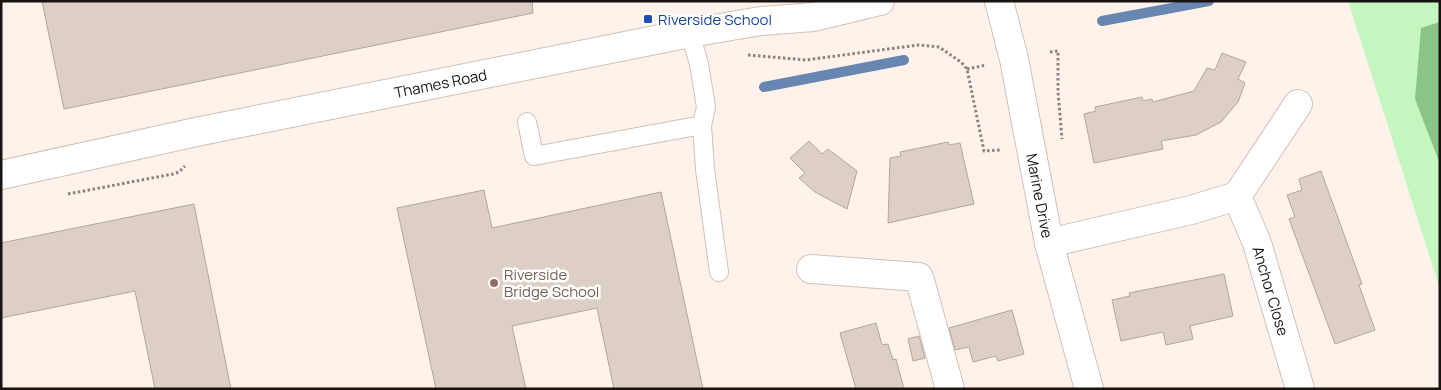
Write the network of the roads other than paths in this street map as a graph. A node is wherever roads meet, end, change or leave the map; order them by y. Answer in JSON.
{"nodes":[{"id":1,"x":880,"y":1,"type":"edge"},
{"id":2,"x":999,"y":1,"type":"edge"},
{"id":3,"x":690,"y":33,"type":"junction"},
{"id":4,"x":1298,"y":104,"type":"dead end"},
{"id":5,"x":527,"y":122,"type":"dead end"},
{"id":6,"x":702,"y":124,"type":"junction"},
{"id":7,"x":1,"y":175,"type":"edge"},
{"id":8,"x":1237,"y":196,"type":"junction"},
{"id":9,"x":1050,"y":242,"type":"junction"},
{"id":10,"x":812,"y":269,"type":"dead end"},
{"id":11,"x":719,"y":272,"type":"dead end"},
{"id":12,"x":950,"y":389,"type":"edge"},
{"id":13,"x":1089,"y":389,"type":"edge"},
{"id":14,"x":1300,"y":389,"type":"edge"}],
"edges":[{"from":1,"to":3,"type":"street","name":"Thames Road"},
{"from":2,"to":9,"type":"street","name":"Marine Drive"},
{"from":3,"to":6,"type":"lane"},
{"from":3,"to":7,"type":"street","name":"Thames Road"},
{"from":4,"to":8,"type":"street"},
{"from":5,"to":6,"type":"lane"},
{"from":6,"to":11,"type":"lane"},
{"from":8,"to":9,"type":"street"},
{"from":8,"to":14,"type":"street","name":"Anchor Close"},
{"from":9,"to":13,"type":"street","name":"Marine Drive"},
{"from":10,"to":12,"type":"street"}]}
